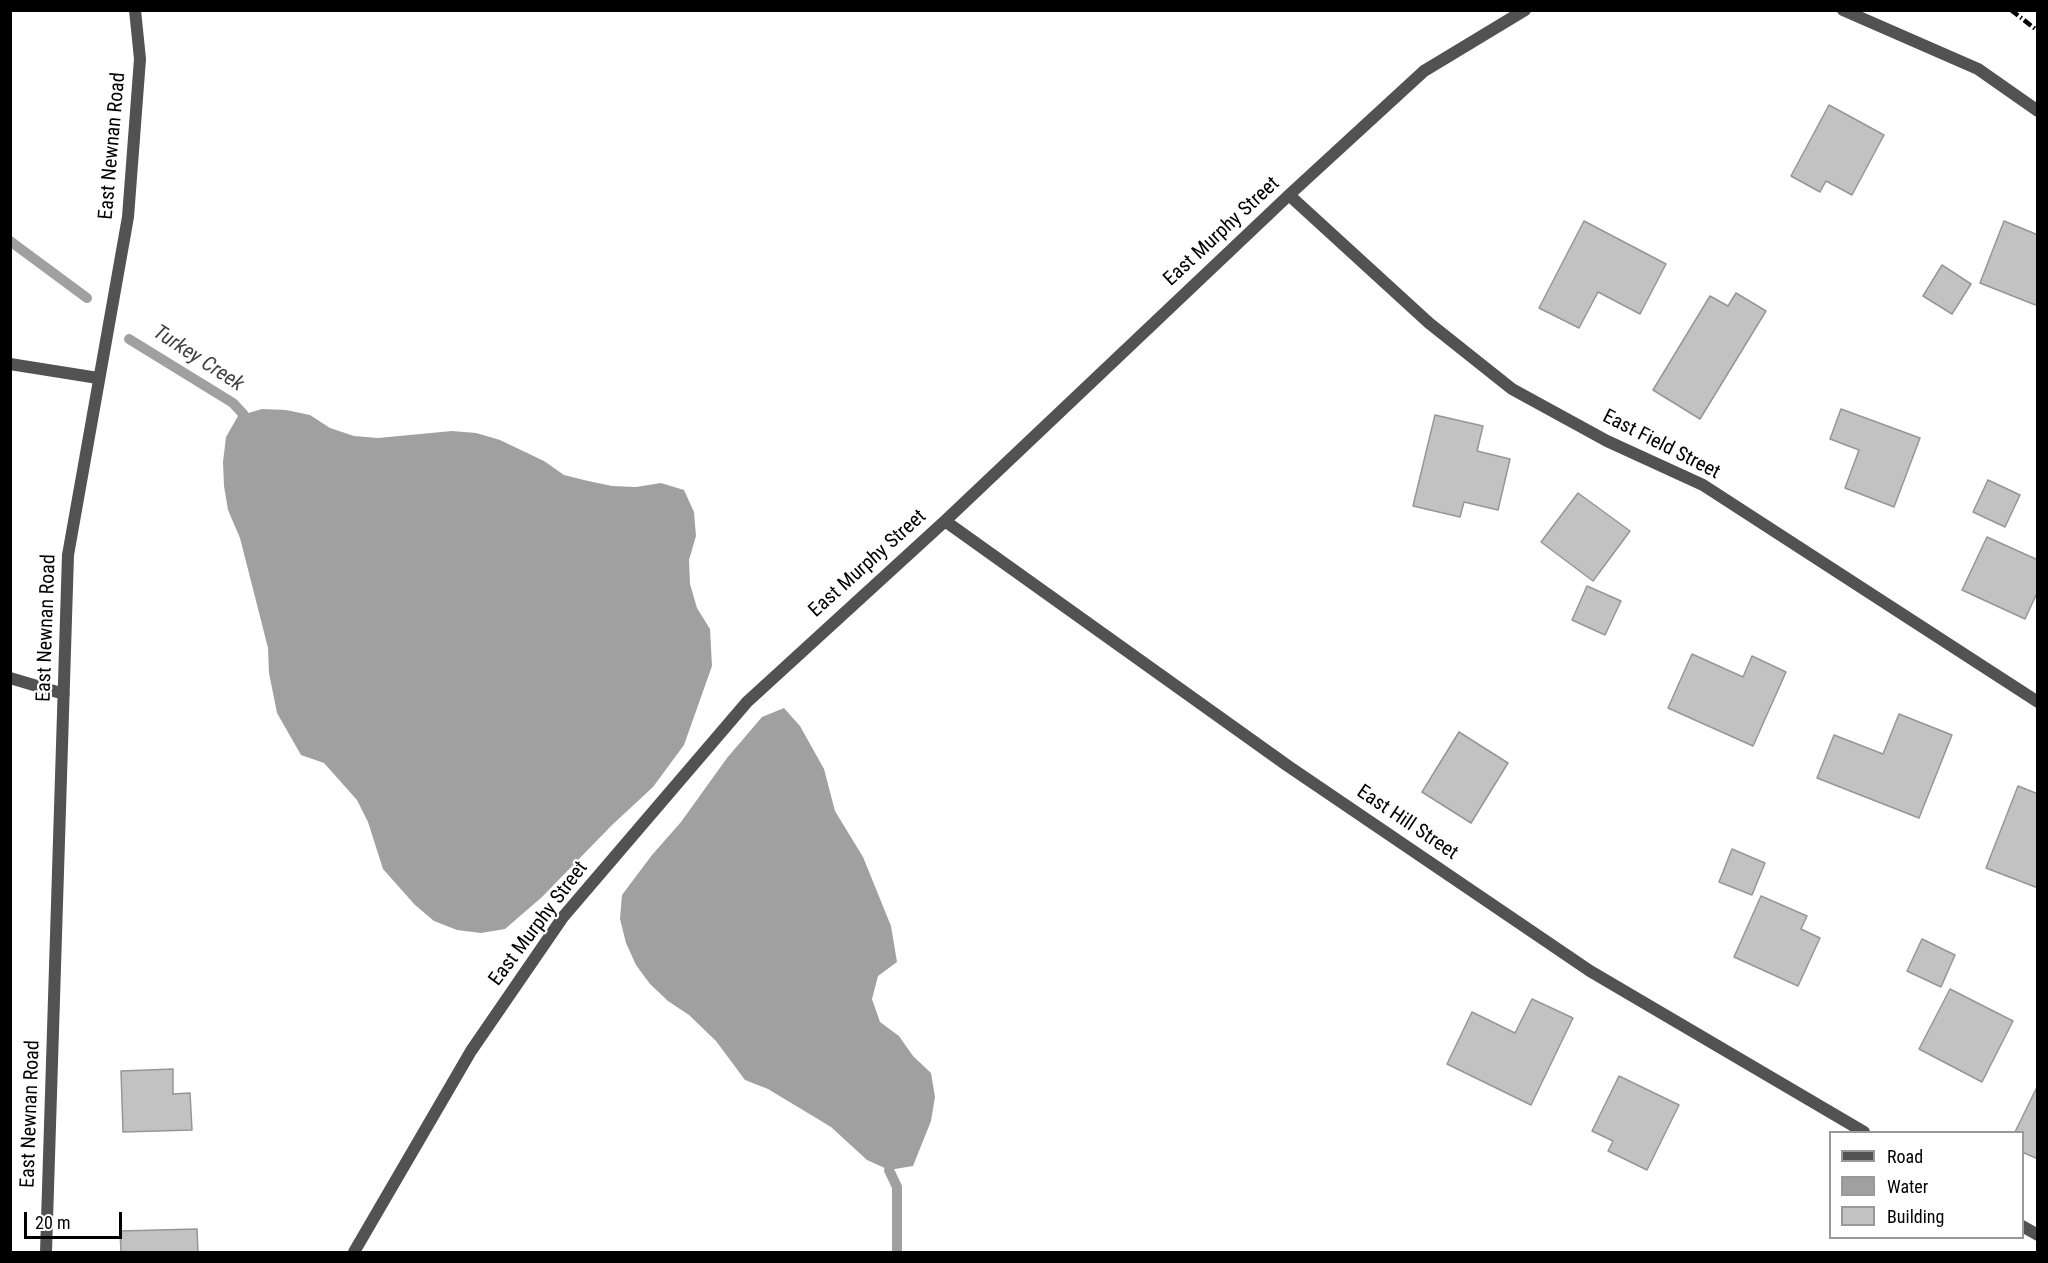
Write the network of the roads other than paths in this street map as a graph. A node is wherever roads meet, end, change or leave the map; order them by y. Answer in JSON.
{"nodes":[{"id":1,"x":135,"y":10,"type":"edge"},
{"id":2,"x":1525,"y":10,"type":"edge"},
{"id":3,"x":1843,"y":10,"type":"edge"},
{"id":4,"x":2037,"y":111,"type":"edge"},
{"id":5,"x":1289,"y":195,"type":"junction"},
{"id":6,"x":10,"y":364,"type":"edge"},
{"id":7,"x":98,"y":378,"type":"junction"},
{"id":8,"x":945,"y":521,"type":"junction"},
{"id":9,"x":10,"y":678,"type":"edge"},
{"id":10,"x":64,"y":694,"type":"junction"},
{"id":11,"x":2037,"y":702,"type":"edge"},
{"id":12,"x":1862,"y":1131,"type":"edge"},
{"id":13,"x":2024,"y":1227,"type":"edge"},
{"id":14,"x":2037,"y":1235,"type":"edge"},
{"id":15,"x":46,"y":1252,"type":"edge"},
{"id":16,"x":354,"y":1252,"type":"edge"}],
"edges":[{"from":1,"to":7,"type":"street","name":"East Newnan Road"},
{"from":2,"to":5,"type":"street","name":"East Murphy Street"},
{"from":3,"to":4,"type":"street"},
{"from":5,"to":8,"type":"street","name":"East Murphy Street"},
{"from":5,"to":11,"type":"street","name":"East Field Street"},
{"from":6,"to":7,"type":"street"},
{"from":7,"to":10,"type":"street","name":"East Newnan Road"},
{"from":8,"to":12,"type":"street","name":"East Hill Street"},
{"from":8,"to":16,"type":"street","name":"East Murphy Street"},
{"from":9,"to":10,"type":"street"},
{"from":10,"to":15,"type":"street","name":"East Newnan Road"},
{"from":13,"to":14,"type":"street"}]}
